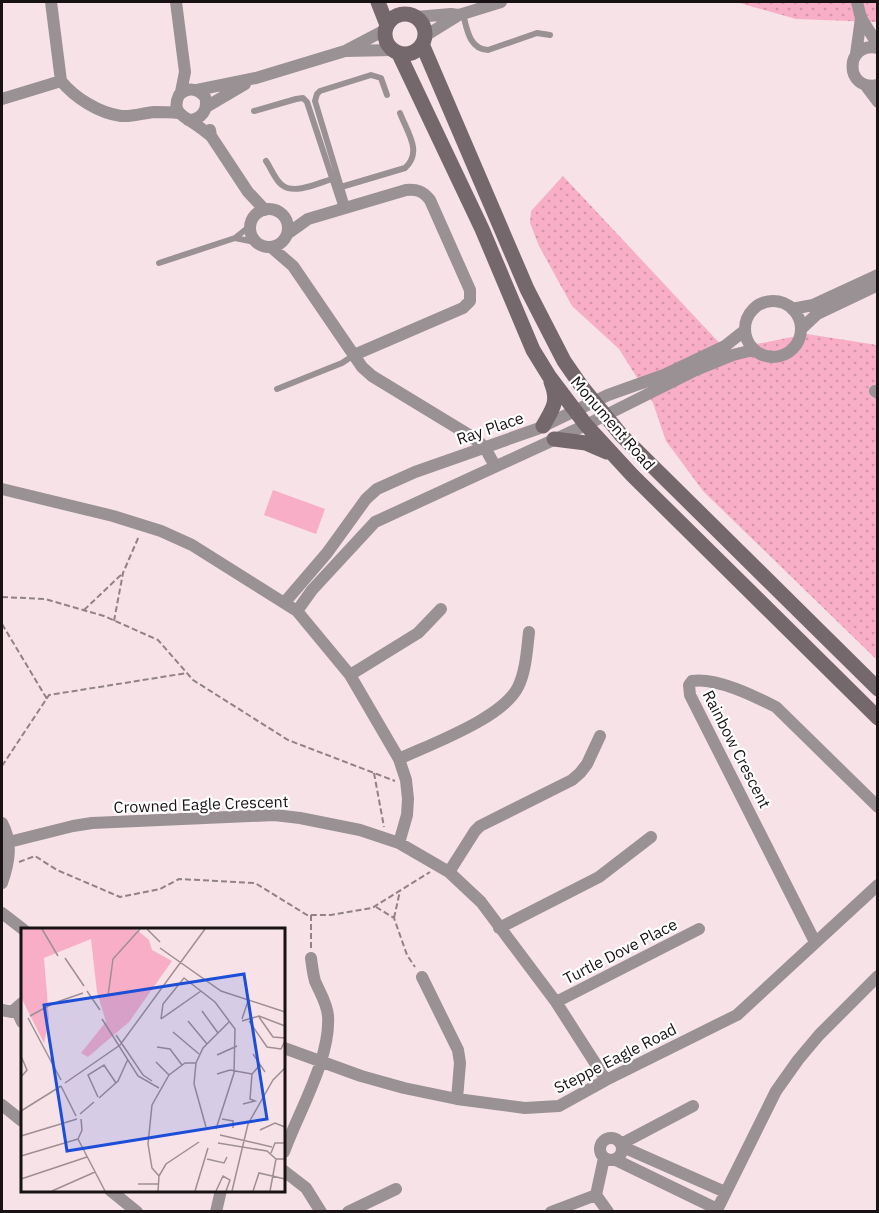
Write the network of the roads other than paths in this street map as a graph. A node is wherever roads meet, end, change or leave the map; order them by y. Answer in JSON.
{"nodes":[{"id":1,"x":51,"y":2,"type":"edge"},
{"id":2,"x":176,"y":2,"type":"edge"},
{"id":3,"x":378,"y":2,"type":"edge"},
{"id":4,"x":501,"y":2,"type":"edge"},
{"id":5,"x":857,"y":2,"type":"edge"},
{"id":6,"x":407,"y":11,"type":"edge"},
{"id":7,"x":461,"y":14,"type":"junction"},
{"id":8,"x":861,"y":18,"type":"junction"},
{"id":9,"x":386,"y":28,"type":"junction"},
{"id":10,"x":550,"y":35,"type":"dead end"},
{"id":11,"x":424,"y":40,"type":"junction"},
{"id":12,"x":878,"y":46,"type":"edge"},
{"id":13,"x":345,"y":51,"type":"junction"},
{"id":14,"x":396,"y":52,"type":"junction"},
{"id":15,"x":856,"y":54,"type":"junction"},
{"id":16,"x":184,"y":72,"type":"junction"},
{"id":17,"x":256,"y":78,"type":"junction"},
{"id":18,"x":61,"y":81,"type":"junction"},
{"id":19,"x":872,"y":86,"type":"edge"},
{"id":20,"x":196,"y":90,"type":"junction"},
{"id":21,"x":179,"y":95,"type":"junction"},
{"id":22,"x":387,"y":95,"type":"dead end"},
{"id":23,"x":2,"y":99,"type":"edge"},
{"id":24,"x":878,"y":102,"type":"edge"},
{"id":25,"x":205,"y":110,"type":"junction"},
{"id":26,"x":254,"y":111,"type":"dead end"},
{"id":27,"x":153,"y":112,"type":"junction"},
{"id":28,"x":400,"y":113,"type":"dead end"},
{"id":29,"x":183,"y":116,"type":"junction"},
{"id":30,"x":211,"y":136,"type":"junction"},
{"id":31,"x":266,"y":161,"type":"dead end"},
{"id":32,"x":332,"y":179,"type":"junction"},
{"id":33,"x":341,"y":188,"type":"junction"},
{"id":34,"x":345,"y":208,"type":"junction"},
{"id":35,"x":256,"y":218,"type":"junction"},
{"id":36,"x":284,"y":218,"type":"junction"},
{"id":37,"x":308,"y":219,"type":"junction"},
{"id":38,"x":286,"y":236,"type":"junction"},
{"id":39,"x":235,"y":238,"type":"junction"},
{"id":40,"x":255,"y":242,"type":"junction"},
{"id":41,"x":271,"y":248,"type":"junction"},
{"id":42,"x":159,"y":263,"type":"dead end"},
{"id":43,"x":293,"y":266,"type":"junction"},
{"id":44,"x":878,"y":275,"type":"edge"},
{"id":45,"x":878,"y":285,"type":"edge"},
{"id":46,"x":792,"y":309,"type":"junction"},
{"id":47,"x":801,"y":328,"type":"junction"},
{"id":48,"x":744,"y":332,"type":"junction"},
{"id":49,"x":753,"y":350,"type":"junction"},
{"id":50,"x":354,"y":355,"type":"junction"},
{"id":51,"x":549,"y":376,"type":"junction"},
{"id":52,"x":278,"y":389,"type":"dead end"},
{"id":53,"x":593,"y":402,"type":"junction"},
{"id":54,"x":574,"y":411,"type":"junction"},
{"id":55,"x":604,"y":415,"type":"junction"},
{"id":56,"x":586,"y":425,"type":"junction"},
{"id":57,"x":543,"y":426,"type":"junction"},
{"id":58,"x":554,"y":439,"type":"junction"},
{"id":59,"x":484,"y":446,"type":"junction"},
{"id":60,"x":615,"y":456,"type":"junction"},
{"id":61,"x":495,"y":466,"type":"junction"},
{"id":62,"x":2,"y":489,"type":"edge"},
{"id":63,"x":362,"y":504,"type":"junction"},
{"id":64,"x":375,"y":522,"type":"junction"},
{"id":65,"x":322,"y":569,"type":"junction"},
{"id":66,"x":285,"y":602,"type":"junction"},
{"id":67,"x":441,"y":609,"type":"dead end"},
{"id":68,"x":297,"y":611,"type":"junction"},
{"id":69,"x":530,"y":632,"type":"dead end"},
{"id":70,"x":350,"y":675,"type":"junction"},
{"id":71,"x":878,"y":688,"type":"edge"},
{"id":72,"x":878,"y":718,"type":"edge"},
{"id":73,"x":600,"y":736,"type":"dead end"},
{"id":74,"x":399,"y":759,"type":"junction"},
{"id":75,"x":878,"y":807,"type":"edge"},
{"id":76,"x":2,"y":823,"type":"edge"},
{"id":77,"x":651,"y":837,"type":"dead end"},
{"id":78,"x":393,"y":841,"type":"junction"},
{"id":79,"x":9,"y":842,"type":"junction"},
{"id":80,"x":444,"y":869,"type":"junction"},
{"id":81,"x":2,"y":883,"type":"edge"},
{"id":82,"x":878,"y":885,"type":"edge"},
{"id":83,"x":2,"y":913,"type":"edge"},
{"id":84,"x":21,"y":928,"type":"edge"},
{"id":85,"x":499,"y":928,"type":"junction"},
{"id":86,"x":699,"y":929,"type":"dead end"},
{"id":87,"x":815,"y":942,"type":"junction"},
{"id":88,"x":311,"y":958,"type":"road end"},
{"id":89,"x":422,"y":977,"type":"road end"},
{"id":90,"x":876,"y":980,"type":"edge"},
{"id":91,"x":556,"y":1002,"type":"junction"},
{"id":92,"x":19,"y":1006,"type":"edge"},
{"id":93,"x":2,"y":1010,"type":"edge"},
{"id":94,"x":285,"y":1048,"type":"edge"},
{"id":95,"x":321,"y":1062,"type":"junction"},
{"id":96,"x":606,"y":1080,"type":"junction"},
{"id":97,"x":457,"y":1099,"type":"junction"},
{"id":98,"x":2,"y":1105,"type":"edge"},
{"id":99,"x":693,"y":1106,"type":"dead end"},
{"id":100,"x":21,"y":1120,"type":"edge"},
{"id":101,"x":622,"y":1146,"type":"junction"},
{"id":102,"x":285,"y":1150,"type":"edge"},
{"id":103,"x":610,"y":1159,"type":"junction"},
{"id":104,"x":285,"y":1172,"type":"edge"},
{"id":105,"x":396,"y":1189,"type":"dead end"},
{"id":106,"x":111,"y":1192,"type":"edge"},
{"id":107,"x":221,"y":1192,"type":"edge"},
{"id":108,"x":725,"y":1192,"type":"junction"},
{"id":109,"x":596,"y":1195,"type":"junction"},
{"id":110,"x":717,"y":1210,"type":"edge"},
{"id":111,"x":137,"y":1212,"type":"edge"},
{"id":112,"x":216,"y":1212,"type":"edge"},
{"id":113,"x":321,"y":1212,"type":"edge"},
{"id":114,"x":348,"y":1212,"type":"edge"},
{"id":115,"x":551,"y":1212,"type":"edge"},
{"id":116,"x":608,"y":1212,"type":"edge"}],
"edges":[{"from":1,"to":18,"type":"street"},
{"from":2,"to":16,"type":"street"},
{"from":3,"to":9,"type":"main road"},
{"from":4,"to":7,"type":"street"},
{"from":5,"to":8,"type":"street"},
{"from":6,"to":7,"type":"street"},
{"from":6,"to":9,"type":"main road"},
{"from":6,"to":11,"type":"main road"},
{"from":7,"to":10,"type":"lane"},
{"from":7,"to":11,"type":"street"},
{"from":8,"to":12,"type":"street"},
{"from":8,"to":15,"type":"street"},
{"from":9,"to":13,"type":"street"},
{"from":9,"to":14,"type":"main road"},
{"from":11,"to":14,"type":"main road"},
{"from":11,"to":53,"type":"main road","name":"Monument Road"},
{"from":12,"to":15,"type":"street"},
{"from":13,"to":14,"type":"street"},
{"from":13,"to":17,"type":"street"},
{"from":14,"to":51,"type":"main road","name":"Monument Road"},
{"from":15,"to":19,"type":"street"},
{"from":16,"to":20,"type":"street"},
{"from":16,"to":21,"type":"street"},
{"from":17,"to":20,"type":"street"},
{"from":17,"to":25,"type":"street"},
{"from":18,"to":23,"type":"street"},
{"from":18,"to":27,"type":"street"},
{"from":19,"to":24,"type":"street"},
{"from":20,"to":21,"type":"street"},
{"from":20,"to":25,"type":"street"},
{"from":21,"to":27,"type":"street"},
{"from":21,"to":29,"type":"street"},
{"from":22,"to":33,"type":"lane"},
{"from":25,"to":29,"type":"street"},
{"from":25,"to":30,"type":"street"},
{"from":26,"to":32,"type":"lane"},
{"from":27,"to":29,"type":"street"},
{"from":28,"to":33,"type":"lane"},
{"from":29,"to":30,"type":"street"},
{"from":30,"to":35,"type":"street"},
{"from":31,"to":32,"type":"lane"},
{"from":32,"to":34,"type":"lane"},
{"from":33,"to":34,"type":"lane"},
{"from":34,"to":37,"type":"street"},
{"from":34,"to":50,"type":"street"},
{"from":35,"to":36,"type":"street"},
{"from":35,"to":39,"type":"lane"},
{"from":35,"to":40,"type":"street"},
{"from":36,"to":37,"type":"street"},
{"from":36,"to":38,"type":"street"},
{"from":37,"to":38,"type":"street"},
{"from":38,"to":41,"type":"street"},
{"from":38,"to":43,"type":"street"},
{"from":39,"to":40,"type":"lane"},
{"from":39,"to":42,"type":"lane"},
{"from":40,"to":41,"type":"street"},
{"from":41,"to":43,"type":"street"},
{"from":43,"to":50,"type":"street"},
{"from":44,"to":46,"type":"street"},
{"from":45,"to":47,"type":"street"},
{"from":46,"to":47,"type":"street"},
{"from":46,"to":48,"type":"street"},
{"from":47,"to":49,"type":"street"},
{"from":48,"to":49,"type":"street"},
{"from":48,"to":53,"type":"street","name":"Ray Place"},
{"from":49,"to":55,"type":"street","name":"Ray Place"},
{"from":50,"to":52,"type":"lane"},
{"from":50,"to":59,"type":"street"},
{"from":51,"to":54,"type":"main road","name":"Monument Road"},
{"from":51,"to":57,"type":"main road"},
{"from":53,"to":54,"type":"street","name":"Ray Place"},
{"from":53,"to":55,"type":"main road","name":"Monument Road"},
{"from":54,"to":56,"type":"main road","name":"Monument Road"},
{"from":54,"to":57,"type":"street","name":"Ray Place"},
{"from":55,"to":56,"type":"street","name":"Ray Place"},
{"from":55,"to":71,"type":"main road","name":"Monument Road"},
{"from":56,"to":58,"type":"street","name":"Ray Place"},
{"from":56,"to":60,"type":"main road","name":"Monument Road"},
{"from":57,"to":59,"type":"street","name":"Ray Place"},
{"from":58,"to":60,"type":"main road"},
{"from":58,"to":61,"type":"street","name":"Ray Place"},
{"from":59,"to":61,"type":"street"},
{"from":59,"to":63,"type":"street","name":"Ray Place"},
{"from":60,"to":72,"type":"main road","name":"Monument Road"},
{"from":61,"to":64,"type":"street","name":"Ray Place"},
{"from":62,"to":66,"type":"street"},
{"from":63,"to":64,"type":"street"},
{"from":63,"to":65,"type":"street","name":"Ray Place"},
{"from":64,"to":65,"type":"street","name":"Ray Place"},
{"from":65,"to":66,"type":"street","name":"Ray Place"},
{"from":65,"to":68,"type":"street","name":"Ray Place"},
{"from":66,"to":68,"type":"street"},
{"from":67,"to":70,"type":"street"},
{"from":68,"to":70,"type":"street"},
{"from":69,"to":74,"type":"street"},
{"from":70,"to":74,"type":"street"},
{"from":73,"to":80,"type":"street"},
{"from":74,"to":78,"type":"street"},
{"from":75,"to":87,"type":"street","name":"Rainbow Crescent"},
{"from":76,"to":79,"type":"street"},
{"from":77,"to":85,"type":"street"},
{"from":78,"to":79,"type":"street","name":"Crowned Eagle Crescent"},
{"from":78,"to":80,"type":"street","name":"Crowned Eagle Crescent"},
{"from":79,"to":81,"type":"street"},
{"from":80,"to":85,"type":"street","name":"Crowned Eagle Crescent"},
{"from":82,"to":87,"type":"street","name":"Steppe Eagle Road"},
{"from":83,"to":84,"type":"street"},
{"from":85,"to":91,"type":"street","name":"Crowned Eagle Crescent"},
{"from":86,"to":91,"type":"street","name":"Turtle Dove Place"},
{"from":87,"to":96,"type":"street","name":"Steppe Eagle Road"},
{"from":88,"to":95,"type":"street"},
{"from":89,"to":97,"type":"street"},
{"from":90,"to":108,"type":"street"},
{"from":91,"to":96,"type":"street","name":"Crowned Eagle Crescent"},
{"from":92,"to":93,"type":"street"},
{"from":94,"to":95,"type":"street","name":"Steppe Eagle Road"},
{"from":95,"to":97,"type":"street","name":"Steppe Eagle Road"},
{"from":95,"to":102,"type":"street"},
{"from":96,"to":97,"type":"street","name":"Steppe Eagle Road"},
{"from":98,"to":100,"type":"street"},
{"from":99,"to":101,"type":"street"},
{"from":101,"to":103,"type":"street"},
{"from":101,"to":103,"type":"street"},
{"from":101,"to":108,"type":"street"},
{"from":103,"to":109,"type":"street"},
{"from":103,"to":110,"type":"street"},
{"from":104,"to":113,"type":"street"},
{"from":105,"to":114,"type":"street"},
{"from":106,"to":111,"type":"street"},
{"from":107,"to":112,"type":"street"},
{"from":108,"to":110,"type":"street"},
{"from":109,"to":115,"type":"street"},
{"from":109,"to":116,"type":"street"}]}
